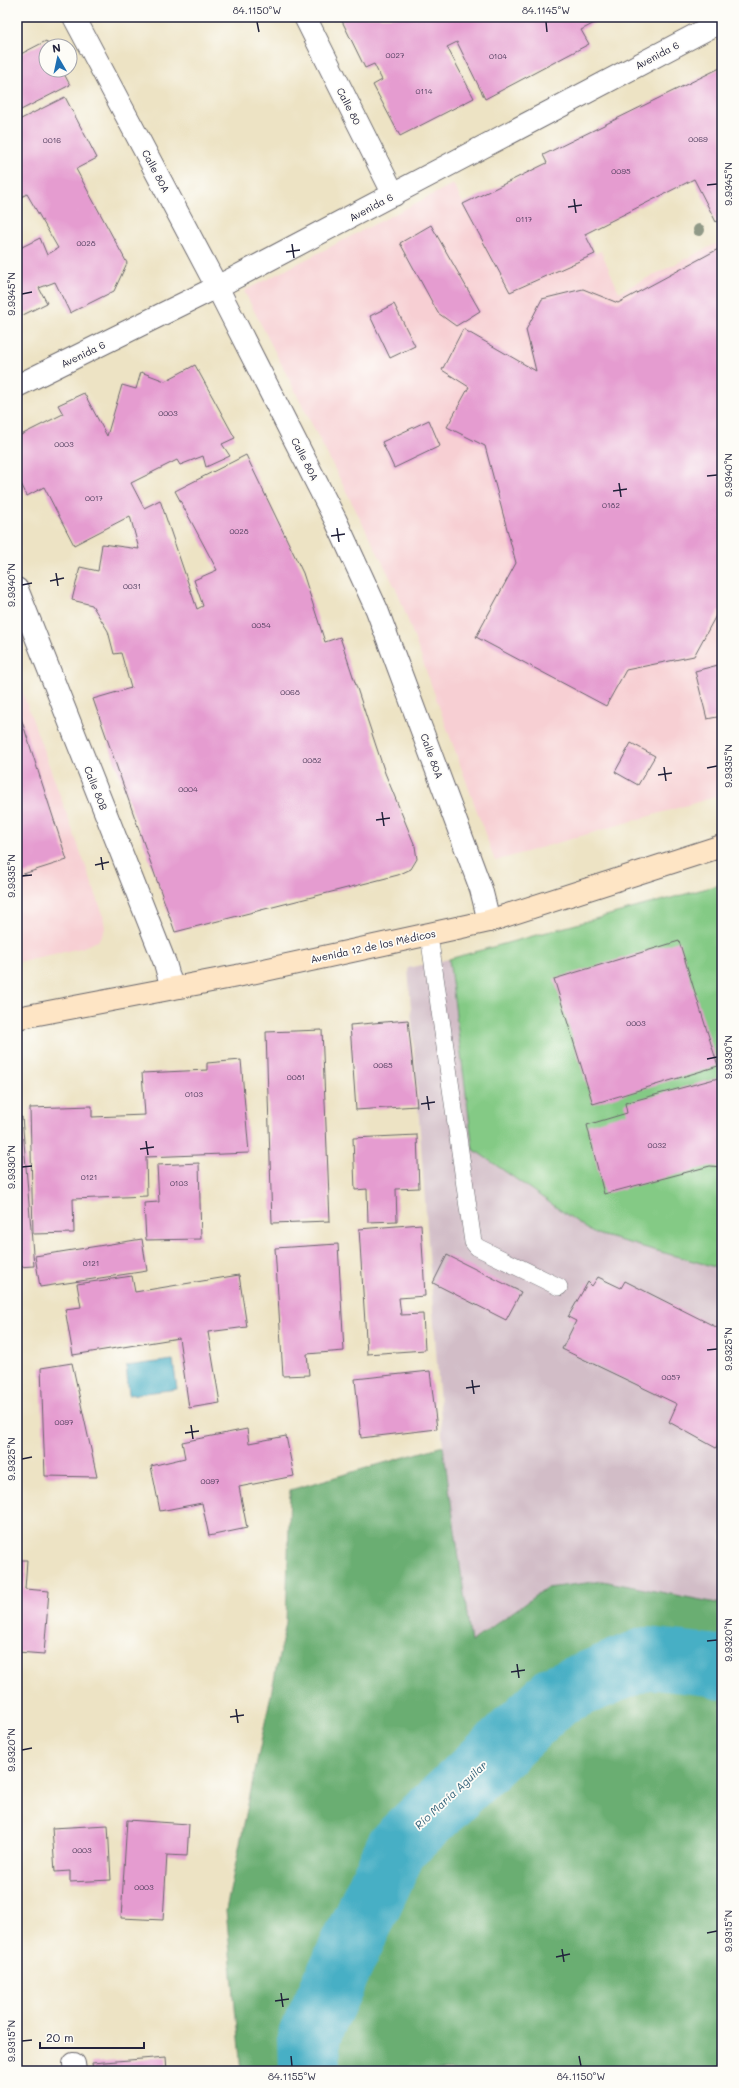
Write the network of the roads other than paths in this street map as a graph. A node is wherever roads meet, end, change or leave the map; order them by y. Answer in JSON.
{"nodes":[{"id":1,"x":74,"y":17,"type":"edge"},
{"id":2,"x":305,"y":17,"type":"edge"},
{"id":3,"x":722,"y":21,"type":"edge"},
{"id":4,"x":394,"y":195,"type":"junction"},
{"id":5,"x":217,"y":287,"type":"junction"},
{"id":6,"x":17,"y":386,"type":"edge"},
{"id":7,"x":17,"y":589,"type":"edge"},
{"id":8,"x":722,"y":846,"type":"edge"},
{"id":9,"x":489,"y":921,"type":"junction"},
{"id":10,"x":430,"y":935,"type":"junction"},
{"id":11,"x":172,"y":988,"type":"junction"},
{"id":12,"x":17,"y":1018,"type":"edge"},
{"id":13,"x":558,"y":1287,"type":"dead end"}],
"edges":[{"from":1,"to":5,"type":"street","name":"Calle 80A"},
{"from":2,"to":4,"type":"street","name":"Calle 80"},
{"from":3,"to":4,"type":"street","name":"Avenida 6"},
{"from":4,"to":5,"type":"street","name":"Avenida 6"},
{"from":5,"to":6,"type":"street","name":"Avenida 6"},
{"from":5,"to":9,"type":"street","name":"Calle 80A"},
{"from":7,"to":11,"type":"street","name":"Calle 80B"},
{"from":8,"to":9,"type":"main road","name":"Avenida 12 de los Médicos"},
{"from":9,"to":10,"type":"main road","name":"Avenida 12 de los Médicos"},
{"from":10,"to":11,"type":"main road","name":"Avenida 12 de los Médicos"},
{"from":10,"to":13,"type":"lane"},
{"from":11,"to":12,"type":"main road","name":"Avenida 12 de los Médicos"}]}
